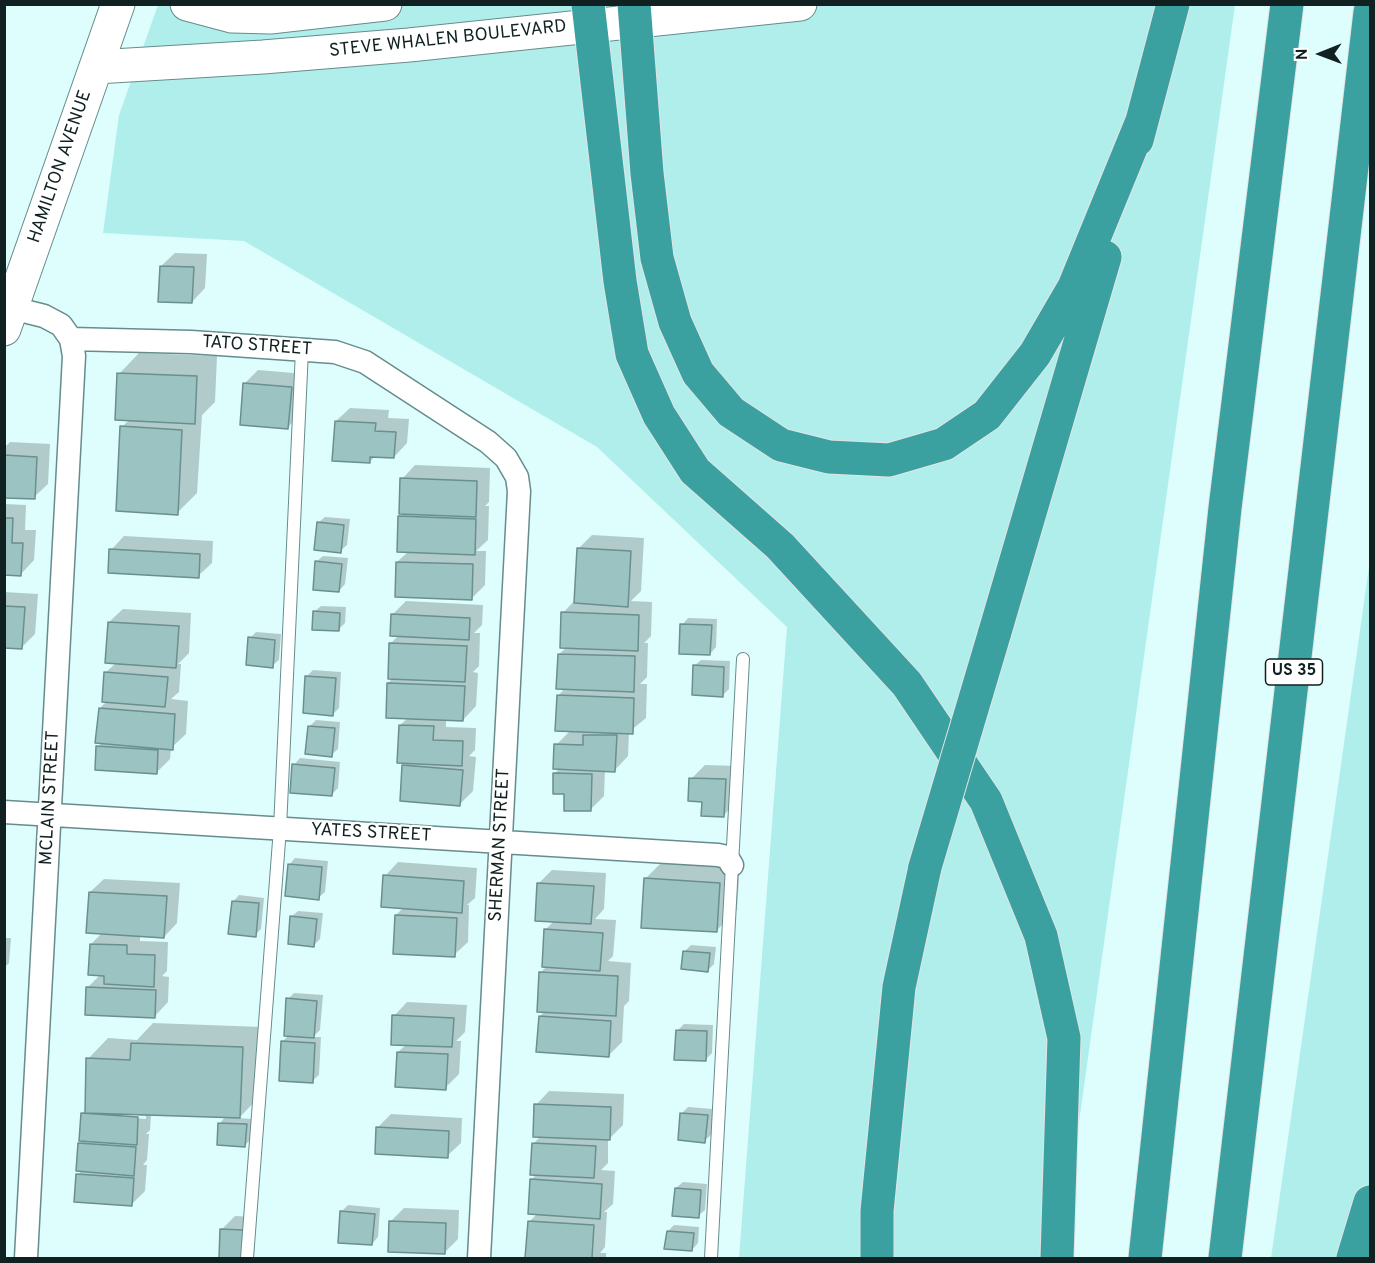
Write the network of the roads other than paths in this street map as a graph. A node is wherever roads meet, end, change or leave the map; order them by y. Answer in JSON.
{"nodes":[{"id":1,"x":117,"y":4,"type":"edge"},
{"id":2,"x":186,"y":4,"type":"edge"},
{"id":3,"x":385,"y":4,"type":"edge"},
{"id":4,"x":800,"y":4,"type":"edge"},
{"id":5,"x":1173,"y":4,"type":"edge"},
{"id":6,"x":1287,"y":4,"type":"edge"},
{"id":7,"x":1371,"y":12,"type":"edge"},
{"id":8,"x":634,"y":13,"type":"edge"},
{"id":9,"x":589,"y":15,"type":"edge"},
{"id":10,"x":96,"y":67,"type":"junction"},
{"id":11,"x":1142,"y":121,"type":"junction"},
{"id":12,"x":8,"y":319,"type":"edge"},
{"id":13,"x":70,"y":339,"type":"junction"},
{"id":14,"x":302,"y":350,"type":"junction"},
{"id":15,"x":488,"y":442,"type":"joint"},
{"id":16,"x":743,"y":660,"type":"dead end"},
{"id":17,"x":4,"y":812,"type":"edge"},
{"id":18,"x":50,"y":815,"type":"junction"},
{"id":19,"x":280,"y":828,"type":"junction"},
{"id":20,"x":501,"y":842,"type":"junction"},
{"id":21,"x":732,"y":865,"type":"junction"},
{"id":22,"x":1371,"y":1202,"type":"edge"},
{"id":23,"x":26,"y":1258,"type":"edge"},
{"id":24,"x":247,"y":1258,"type":"edge"},
{"id":25,"x":479,"y":1258,"type":"edge"},
{"id":26,"x":711,"y":1258,"type":"edge"},
{"id":27,"x":877,"y":1258,"type":"edge"},
{"id":28,"x":1057,"y":1258,"type":"edge"},
{"id":29,"x":1145,"y":1258,"type":"edge"},
{"id":30,"x":1226,"y":1258,"type":"edge"},
{"id":31,"x":1353,"y":1258,"type":"edge"}],
"edges":[{"from":1,"to":10,"type":"street","name":"HAMILTON AVENUE"},
{"from":2,"to":3,"type":"street"},
{"from":4,"to":8,"type":"street","name":"STEVE WHALEN BOULEVARD"},
{"from":5,"to":11,"type":"highway"},
{"from":6,"to":29,"type":"highway"},
{"from":7,"to":30,"type":"highway","number":"US 35"},
{"from":8,"to":9,"type":"street","name":"STEVE WHALEN BOULEVARD"},
{"from":8,"to":11,"type":"highway"},
{"from":9,"to":10,"type":"street","name":"STEVE WHALEN BOULEVARD"},
{"from":9,"to":28,"type":"highway"},
{"from":10,"to":12,"type":"street","name":"HAMILTON AVENUE"},
{"from":11,"to":27,"type":"highway","bridge":true},
{"from":12,"to":13,"type":"street"},
{"from":13,"to":14,"type":"street","name":"TATO STREET"},
{"from":13,"to":18,"type":"street","name":"MCLAIN STREET"},
{"from":14,"to":15,"type":"street","name":"TATO STREET"},
{"from":14,"to":19,"type":"lane"},
{"from":15,"to":20,"type":"street","name":"SHERMAN STREET"},
{"from":16,"to":21,"type":"lane"},
{"from":17,"to":18,"type":"street","name":"YATES STREET"},
{"from":18,"to":19,"type":"street","name":"YATES STREET"},
{"from":18,"to":23,"type":"street","name":"MCLAIN STREET"},
{"from":19,"to":20,"type":"street","name":"YATES STREET"},
{"from":19,"to":24,"type":"lane"},
{"from":20,"to":21,"type":"street","name":"YATES STREET"},
{"from":20,"to":25,"type":"street","name":"SHERMAN STREET"},
{"from":21,"to":26,"type":"lane"},
{"from":22,"to":31,"type":"highway"}]}
